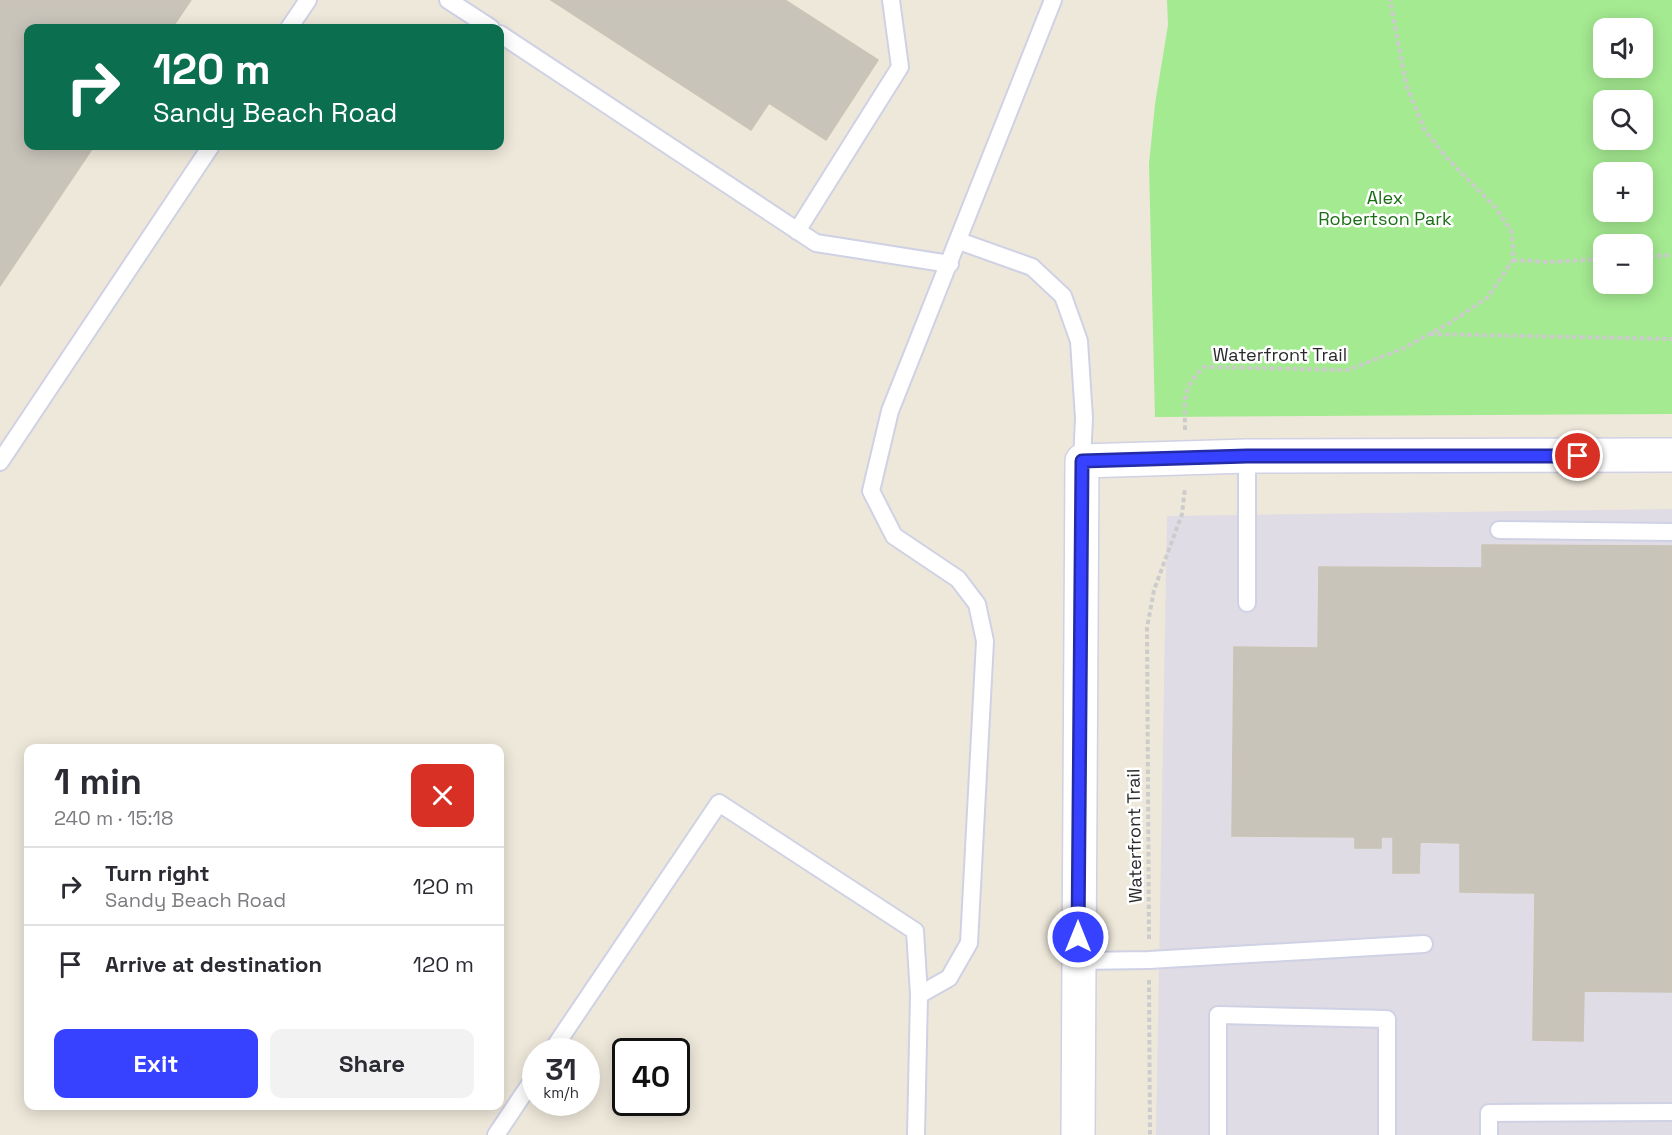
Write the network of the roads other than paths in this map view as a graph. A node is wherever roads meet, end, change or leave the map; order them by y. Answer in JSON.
{"nodes":[{"id":1,"x":308,"y":0,"type":"edge"},
{"id":2,"x":448,"y":0,"type":"edge"},
{"id":3,"x":891,"y":0,"type":"edge"},
{"id":4,"x":1053,"y":0,"type":"edge"},
{"id":5,"x":292,"y":24,"type":"edge"},
{"id":6,"x":485,"y":24,"type":"edge"},
{"id":7,"x":504,"y":37,"type":"edge"},
{"id":8,"x":208,"y":150,"type":"edge"},
{"id":9,"x":797,"y":231,"type":"junction"},
{"id":10,"x":959,"y":241,"type":"junction"},
{"id":11,"x":950,"y":264,"type":"junction"},
{"id":12,"x":1672,"y":455,"type":"edge"},
{"id":13,"x":1247,"y":456,"type":"junction"},
{"id":14,"x":1082,"y":461,"type":"junction"},
{"id":15,"x":0,"y":462,"type":"edge"},
{"id":16,"x":1499,"y":530,"type":"dead end"},
{"id":17,"x":1672,"y":532,"type":"edge"},
{"id":18,"x":1247,"y":603,"type":"dead end"},
{"id":19,"x":1424,"y":944,"type":"dead end"},
{"id":20,"x":1078,"y":961,"type":"junction"},
{"id":21,"x":919,"y":995,"type":"junction"},
{"id":22,"x":560,"y":1038,"type":"edge"},
{"id":23,"x":522,"y":1096,"type":"edge"},
{"id":24,"x":1672,"y":1112,"type":"edge"},
{"id":25,"x":496,"y":1135,"type":"edge"},
{"id":26,"x":916,"y":1135,"type":"edge"},
{"id":27,"x":1078,"y":1135,"type":"edge"},
{"id":28,"x":1218,"y":1135,"type":"edge"},
{"id":29,"x":1387,"y":1135,"type":"edge"},
{"id":30,"x":1489,"y":1135,"type":"edge"}],
"edges":[{"from":1,"to":5,"type":"lane"},
{"from":2,"to":6,"type":"lane"},
{"from":3,"to":9,"type":"lane"},
{"from":4,"to":10,"type":"lane"},
{"from":7,"to":9,"type":"lane"},
{"from":8,"to":15,"type":"lane"},
{"from":9,"to":11,"type":"lane"},
{"from":10,"to":11,"type":"lane"},
{"from":10,"to":14,"type":"lane"},
{"from":11,"to":21,"type":"lane"},
{"from":12,"to":13,"type":"street"},
{"from":13,"to":14,"type":"street"},
{"from":13,"to":18,"type":"lane"},
{"from":14,"to":20,"type":"street"},
{"from":16,"to":17,"type":"lane"},
{"from":19,"to":20,"type":"lane"},
{"from":20,"to":27,"type":"street"},
{"from":21,"to":22,"type":"lane"},
{"from":21,"to":26,"type":"lane"},
{"from":23,"to":25,"type":"lane"},
{"from":24,"to":30,"type":"lane"},
{"from":28,"to":29,"type":"lane"}]}
